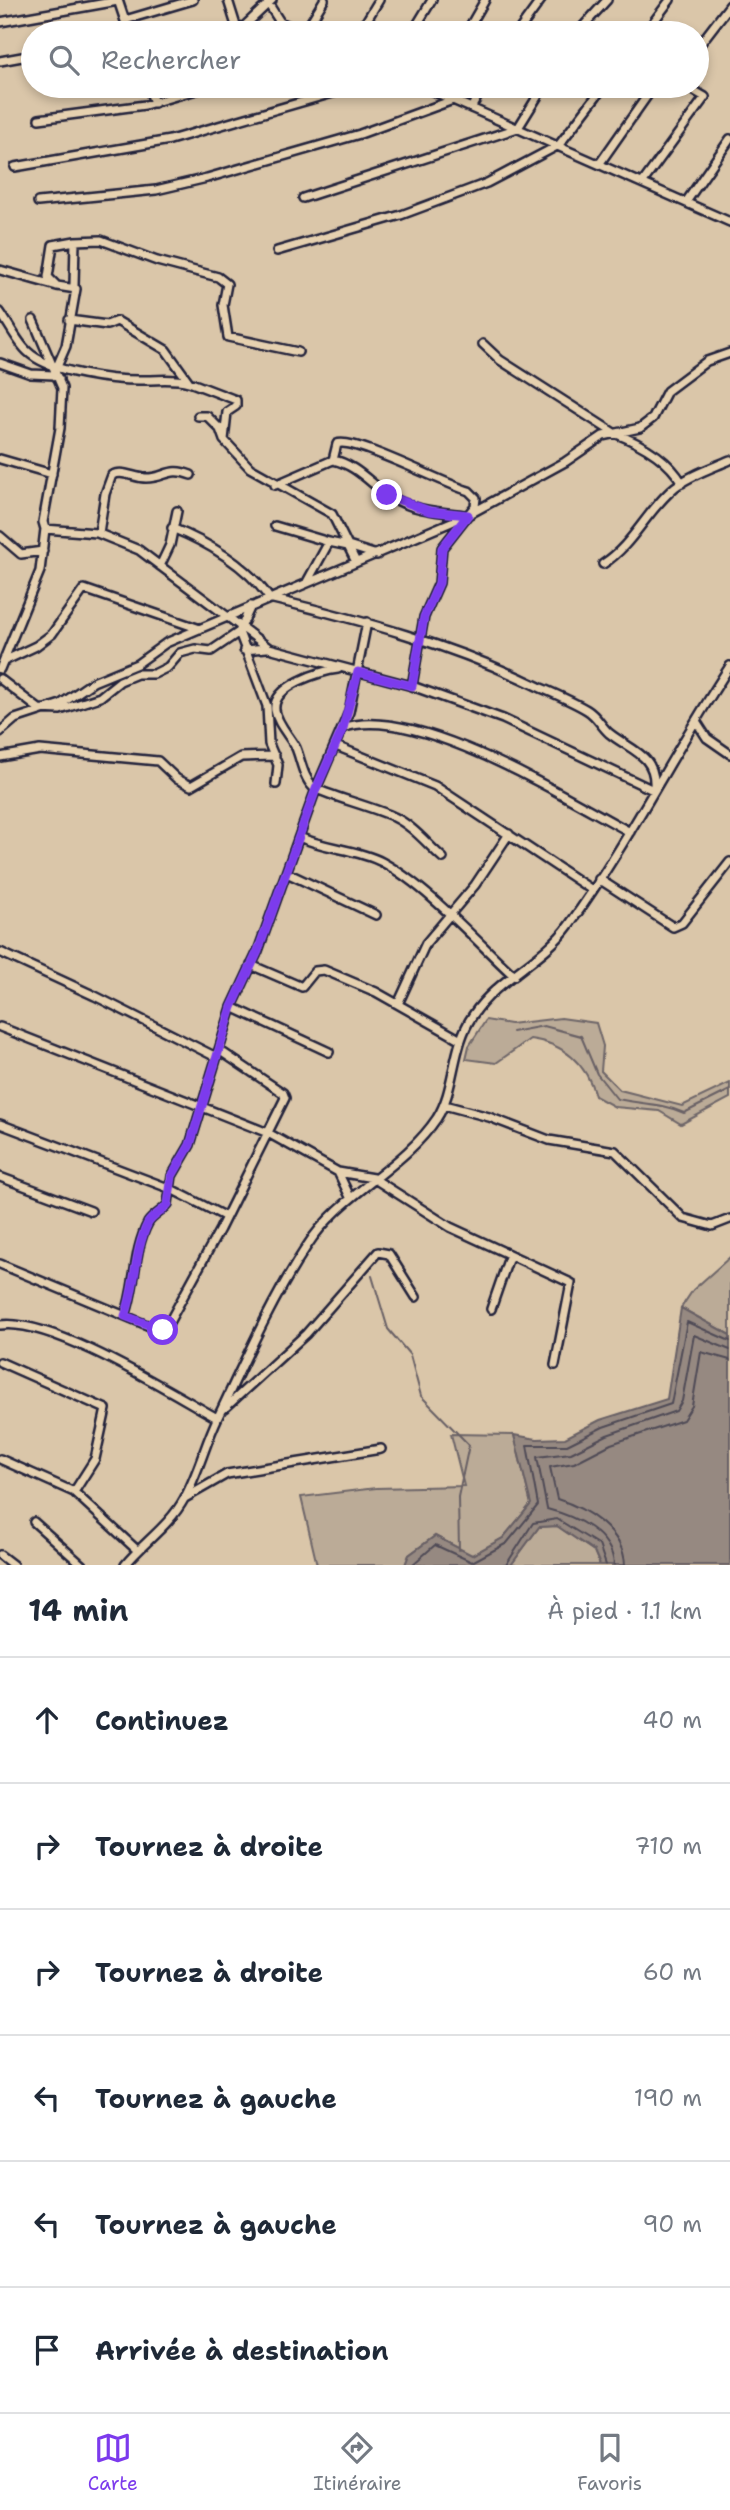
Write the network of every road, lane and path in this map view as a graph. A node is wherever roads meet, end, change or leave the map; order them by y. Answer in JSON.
{"nodes":[{"id":1,"x":118,"y":0,"type":"edge"},
{"id":2,"x":193,"y":0,"type":"edge"},
{"id":3,"x":228,"y":0,"type":"edge"},
{"id":4,"x":324,"y":0,"type":"edge"},
{"id":5,"x":379,"y":0,"type":"edge"},
{"id":6,"x":432,"y":0,"type":"edge"},
{"id":7,"x":485,"y":0,"type":"edge"},
{"id":8,"x":541,"y":0,"type":"edge"},
{"id":9,"x":607,"y":0,"type":"edge"},
{"id":10,"x":670,"y":0,"type":"edge"},
{"id":11,"x":268,"y":2,"type":"edge"},
{"id":12,"x":730,"y":5,"type":"edge"},
{"id":13,"x":125,"y":20,"type":"joint"},
{"id":14,"x":233,"y":21,"type":"edge"},
{"id":15,"x":247,"y":21,"type":"edge"},
{"id":16,"x":279,"y":21,"type":"edge"},
{"id":17,"x":311,"y":21,"type":"edge"},
{"id":18,"x":366,"y":21,"type":"edge"},
{"id":19,"x":419,"y":21,"type":"edge"},
{"id":20,"x":473,"y":21,"type":"edge"},
{"id":21,"x":526,"y":21,"type":"edge"},
{"id":22,"x":588,"y":21,"type":"edge"},
{"id":23,"x":654,"y":21,"type":"edge"},
{"id":24,"x":0,"y":22,"type":"edge"},
{"id":25,"x":709,"y":32,"type":"edge"},
{"id":26,"x":21,"y":57,"type":"edge"},
{"id":27,"x":0,"y":61,"type":"edge"},
{"id":28,"x":152,"y":98,"type":"edge"},
{"id":29,"x":170,"y":98,"type":"edge"},
{"id":30,"x":315,"y":98,"type":"edge"},
{"id":31,"x":450,"y":98,"type":"edge"},
{"id":32,"x":477,"y":98,"type":"edge"},
{"id":33,"x":537,"y":98,"type":"edge"},
{"id":34,"x":595,"y":98,"type":"edge"},
{"id":35,"x":646,"y":98,"type":"edge"},
{"id":36,"x":704,"y":98,"type":"edge"},
{"id":37,"x":453,"y":100,"type":"junction"},
{"id":38,"x":154,"y":103,"type":"junction"},
{"id":39,"x":471,"y":107,"type":"junction"},
{"id":40,"x":39,"y":119,"type":"dead end"},
{"id":41,"x":518,"y":128,"type":"junction"},
{"id":42,"x":730,"y":139,"type":"edge"},
{"id":43,"x":559,"y":145,"type":"junction"},
{"id":44,"x":600,"y":163,"type":"junction"},
{"id":45,"x":15,"y":167,"type":"dead end"},
{"id":46,"x":643,"y":182,"type":"junction"},
{"id":47,"x":303,"y":198,"type":"dead end"},
{"id":48,"x":38,"y":202,"type":"dead end"},
{"id":49,"x":686,"y":202,"type":"junction"},
{"id":50,"x":729,"y":219,"type":"edge"},
{"id":51,"x":75,"y":241,"type":"junction"},
{"id":52,"x":276,"y":251,"type":"dead end"},
{"id":53,"x":0,"y":270,"type":"edge"},
{"id":54,"x":57,"y":286,"type":"junction"},
{"id":55,"x":74,"y":286,"type":"junction"},
{"id":56,"x":0,"y":312,"type":"edge"},
{"id":57,"x":33,"y":320,"type":"dead end"},
{"id":58,"x":69,"y":320,"type":"junction"},
{"id":59,"x":483,"y":344,"type":"dead end"},
{"id":60,"x":298,"y":352,"type":"dead end"},
{"id":61,"x":730,"y":353,"type":"edge"},
{"id":62,"x":0,"y":363,"type":"edge"},
{"id":63,"x":56,"y":369,"type":"junction"},
{"id":64,"x":61,"y":380,"type":"junction"},
{"id":65,"x":189,"y":382,"type":"junction"},
{"id":66,"x":198,"y":416,"type":"dead end"},
{"id":67,"x":614,"y":433,"type":"junction"},
{"id":68,"x":224,"y":440,"type":"junction"},
{"id":69,"x":0,"y":459,"type":"edge"},
{"id":70,"x":333,"y":460,"type":"junction"},
{"id":71,"x":730,"y":460,"type":"edge"},
{"id":72,"x":52,"y":474,"type":"junction"},
{"id":73,"x":191,"y":475,"type":"dead end"},
{"id":74,"x":682,"y":483,"type":"junction"},
{"id":75,"x":275,"y":485,"type":"junction"},
{"id":76,"x":177,"y":511,"type":"dead end"},
{"id":77,"x":468,"y":515,"type":"junction"},
{"id":78,"x":275,"y":526,"type":"dead end"},
{"id":79,"x":172,"y":528,"type":"junction"},
{"id":80,"x":45,"y":529,"type":"junction"},
{"id":81,"x":55,"y":530,"type":"junction"},
{"id":82,"x":99,"y":533,"type":"junction"},
{"id":83,"x":0,"y":536,"type":"edge"},
{"id":84,"x":44,"y":542,"type":"junction"},
{"id":85,"x":329,"y":542,"type":"junction"},
{"id":86,"x":348,"y":546,"type":"junction"},
{"id":87,"x":43,"y":551,"type":"junction"},
{"id":88,"x":378,"y":555,"type":"junction"},
{"id":89,"x":356,"y":562,"type":"junction"},
{"id":90,"x":603,"y":564,"type":"dead end"},
{"id":91,"x":160,"y":566,"type":"junction"},
{"id":92,"x":306,"y":583,"type":"junction"},
{"id":93,"x":270,"y":598,"type":"junction"},
{"id":94,"x":251,"y":605,"type":"junction"},
{"id":95,"x":230,"y":617,"type":"junction"},
{"id":96,"x":367,"y":622,"type":"junction"},
{"id":97,"x":200,"y":629,"type":"junction"},
{"id":98,"x":239,"y":630,"type":"junction"},
{"id":99,"x":422,"y":641,"type":"junction"},
{"id":100,"x":268,"y":648,"type":"junction"},
{"id":101,"x":244,"y":650,"type":"junction"},
{"id":102,"x":1,"y":666,"type":"edge"},
{"id":103,"x":730,"y":666,"type":"edge"},
{"id":104,"x":345,"y":668,"type":"junction"},
{"id":105,"x":358,"y":672,"type":"junction"},
{"id":106,"x":0,"y":679,"type":"edge"},
{"id":107,"x":412,"y":686,"type":"junction"},
{"id":108,"x":39,"y":709,"type":"junction"},
{"id":109,"x":696,"y":721,"type":"junction"},
{"id":110,"x":343,"y":728,"type":"junction"},
{"id":111,"x":0,"y":732,"type":"edge"},
{"id":112,"x":336,"y":746,"type":"junction"},
{"id":113,"x":730,"y":754,"type":"edge"},
{"id":114,"x":275,"y":756,"type":"junction"},
{"id":115,"x":0,"y":757,"type":"edge"},
{"id":116,"x":276,"y":785,"type":"dead end"},
{"id":117,"x":316,"y":789,"type":"junction"},
{"id":118,"x":653,"y":790,"type":"junction"},
{"id":119,"x":630,"y":832,"type":"junction"},
{"id":120,"x":509,"y":834,"type":"junction"},
{"id":121,"x":299,"y":836,"type":"junction"},
{"id":122,"x":443,"y":858,"type":"dead end"},
{"id":123,"x":730,"y":862,"type":"edge"},
{"id":124,"x":287,"y":873,"type":"junction"},
{"id":125,"x":599,"y":879,"type":"junction"},
{"id":126,"x":592,"y":890,"type":"junction"},
{"id":127,"x":448,"y":914,"type":"junction"},
{"id":128,"x":376,"y":915,"type":"dead end"},
{"id":129,"x":0,"y":953,"type":"edge"},
{"id":130,"x":251,"y":965,"type":"junction"},
{"id":131,"x":514,"y":976,"type":"junction"},
{"id":132,"x":398,"y":1004,"type":"junction"},
{"id":133,"x":232,"y":1007,"type":"junction"},
{"id":134,"x":0,"y":1027,"type":"edge"},
{"id":135,"x":461,"y":1040,"type":"junction"},
{"id":136,"x":329,"y":1052,"type":"dead end"},
{"id":137,"x":217,"y":1053,"type":"junction"},
{"id":138,"x":200,"y":1105,"type":"junction"},
{"id":139,"x":444,"y":1105,"type":"junction"},
{"id":140,"x":0,"y":1124,"type":"edge"},
{"id":141,"x":268,"y":1133,"type":"junction"},
{"id":142,"x":338,"y":1172,"type":"junction"},
{"id":143,"x":0,"y":1177,"type":"edge"},
{"id":144,"x":373,"y":1178,"type":"junction"},
{"id":145,"x":171,"y":1189,"type":"junction"},
{"id":146,"x":350,"y":1197,"type":"junction"},
{"id":147,"x":91,"y":1211,"type":"dead end"},
{"id":148,"x":226,"y":1217,"type":"junction"},
{"id":149,"x":730,"y":1219,"type":"edge"},
{"id":150,"x":509,"y":1256,"type":"junction"},
{"id":151,"x":0,"y":1264,"type":"edge"},
{"id":152,"x":416,"y":1297,"type":"dead end"},
{"id":153,"x":491,"y":1309,"type":"dead end"},
{"id":154,"x":125,"y":1316,"type":"junction"},
{"id":155,"x":0,"y":1325,"type":"edge"},
{"id":156,"x":0,"y":1362,"type":"edge"},
{"id":157,"x":555,"y":1366,"type":"dead end"},
{"id":158,"x":219,"y":1415,"type":"junction"},
{"id":159,"x":381,"y":1449,"type":"dead end"},
{"id":160,"x":0,"y":1459,"type":"edge"},
{"id":161,"x":74,"y":1492,"type":"junction"},
{"id":162,"x":185,"y":1498,"type":"junction"},
{"id":163,"x":34,"y":1522,"type":"dead end"},
{"id":164,"x":137,"y":1550,"type":"junction"},
{"id":165,"x":0,"y":1555,"type":"edge"},
{"id":166,"x":13,"y":1565,"type":"edge"},
{"id":167,"x":82,"y":1565,"type":"edge"},
{"id":168,"x":125,"y":1565,"type":"edge"}],
"edges":[{"from":1,"to":13,"type":"street"},
{"from":1,"to":24,"type":"street"},
{"from":2,"to":13,"type":"street"},
{"from":3,"to":14,"type":"street"},
{"from":4,"to":17,"type":"street"},
{"from":5,"to":18,"type":"street"},
{"from":6,"to":19,"type":"street"},
{"from":7,"to":20,"type":"street"},
{"from":8,"to":21,"type":"street"},
{"from":9,"to":22,"type":"street"},
{"from":10,"to":23,"type":"street"},
{"from":11,"to":15,"type":"street"},
{"from":11,"to":16,"type":"street"},
{"from":12,"to":25,"type":"street"},
{"from":26,"to":27,"type":"street"},
{"from":28,"to":38,"type":"street"},
{"from":29,"to":38,"type":"street"},
{"from":30,"to":45,"type":"street"},
{"from":31,"to":37,"type":"street"},
{"from":32,"to":39,"type":"street"},
{"from":33,"to":41,"type":"street"},
{"from":34,"to":43,"type":"street"},
{"from":35,"to":44,"type":"street"},
{"from":36,"to":46,"type":"street"},
{"from":37,"to":39,"type":"street"},
{"from":37,"to":48,"type":"street"},
{"from":38,"to":40,"type":"street"},
{"from":39,"to":41,"type":"street"},
{"from":41,"to":43,"type":"street"},
{"from":41,"to":47,"type":"street"},
{"from":42,"to":49,"type":"street"},
{"from":43,"to":44,"type":"street"},
{"from":43,"to":52,"type":"street"},
{"from":44,"to":46,"type":"street"},
{"from":46,"to":49,"type":"street"},
{"from":49,"to":50,"type":"street"},
{"from":51,"to":54,"type":"street"},
{"from":51,"to":55,"type":"street"},
{"from":51,"to":60,"type":"street"},
{"from":53,"to":54,"type":"street"},
{"from":54,"to":55,"type":"street"},
{"from":55,"to":58,"type":"street"},
{"from":56,"to":63,"type":"street"},
{"from":57,"to":63,"type":"street"},
{"from":58,"to":63,"type":"street"},
{"from":58,"to":65,"type":"street"},
{"from":59,"to":67,"type":"street"},
{"from":61,"to":67,"type":"street"},
{"from":62,"to":64,"type":"street"},
{"from":63,"to":64,"type":"street"},
{"from":63,"to":65,"type":"street"},
{"from":64,"to":72,"type":"street"},
{"from":65,"to":68,"type":"street"},
{"from":66,"to":68,"type":"street"},
{"from":67,"to":74,"type":"street"},
{"from":67,"to":77,"type":"street"},
{"from":68,"to":75,"type":"street"},
{"from":69,"to":72,"type":"street"},
{"from":70,"to":75,"type":"street"},
{"from":70,"to":77,"type":"street"},
{"from":70,"to":77,"type":"street"},
{"from":71,"to":74,"type":"street"},
{"from":72,"to":80,"type":"street"},
{"from":73,"to":82,"type":"street"},
{"from":74,"to":90,"type":"street"},
{"from":75,"to":86,"type":"street"},
{"from":76,"to":79,"type":"street"},
{"from":77,"to":88,"type":"street"},
{"from":77,"to":99,"type":"street"},
{"from":78,"to":85,"type":"street"},
{"from":79,"to":91,"type":"street"},
{"from":79,"to":93,"type":"street"},
{"from":80,"to":81,"type":"street"},
{"from":80,"to":84,"type":"street"},
{"from":81,"to":82,"type":"street"},
{"from":81,"to":84,"type":"street"},
{"from":82,"to":91,"type":"street"},
{"from":83,"to":87,"type":"street"},
{"from":84,"to":87,"type":"street"},
{"from":85,"to":86,"type":"street"},
{"from":85,"to":92,"type":"street"},
{"from":86,"to":88,"type":"street"},
{"from":86,"to":89,"type":"street"},
{"from":87,"to":102,"type":"street"},
{"from":88,"to":89,"type":"street"},
{"from":89,"to":92,"type":"street"},
{"from":91,"to":95,"type":"street"},
{"from":92,"to":93,"type":"street"},
{"from":93,"to":94,"type":"street"},
{"from":93,"to":96,"type":"street"},
{"from":94,"to":95,"type":"street"},
{"from":94,"to":98,"type":"street"},
{"from":95,"to":97,"type":"street"},
{"from":95,"to":98,"type":"street"},
{"from":96,"to":99,"type":"street"},
{"from":96,"to":105,"type":"street"},
{"from":97,"to":102,"type":"street"},
{"from":97,"to":108,"type":"street"},
{"from":98,"to":100,"type":"street"},
{"from":98,"to":101,"type":"street"},
{"from":98,"to":108,"type":"street"},
{"from":99,"to":107,"type":"street"},
{"from":99,"to":118,"type":"street"},
{"from":100,"to":101,"type":"street"},
{"from":100,"to":104,"type":"street"},
{"from":101,"to":114,"type":"street"},
{"from":103,"to":109,"type":"street"},
{"from":104,"to":105,"type":"street"},
{"from":104,"to":117,"type":"street"},
{"from":105,"to":107,"type":"street"},
{"from":105,"to":110,"type":"street"},
{"from":106,"to":108,"type":"street"},
{"from":107,"to":118,"type":"street"},
{"from":108,"to":111,"type":"street"},
{"from":109,"to":113,"type":"street"},
{"from":109,"to":118,"type":"street"},
{"from":110,"to":112,"type":"street"},
{"from":110,"to":119,"type":"street"},
{"from":112,"to":117,"type":"street"},
{"from":112,"to":120,"type":"street"},
{"from":114,"to":115,"type":"street"},
{"from":114,"to":116,"type":"street"},
{"from":117,"to":121,"type":"street"},
{"from":117,"to":122,"type":"street"},
{"from":118,"to":119,"type":"street"},
{"from":119,"to":125,"type":"street"},
{"from":120,"to":126,"type":"street"},
{"from":120,"to":127,"type":"street"},
{"from":121,"to":124,"type":"street"},
{"from":121,"to":127,"type":"street"},
{"from":123,"to":125,"type":"street"},
{"from":124,"to":128,"type":"street"},
{"from":124,"to":130,"type":"street"},
{"from":125,"to":126,"type":"street"},
{"from":126,"to":131,"type":"street"},
{"from":127,"to":131,"type":"street"},
{"from":127,"to":132,"type":"street"},
{"from":129,"to":137,"type":"street"},
{"from":130,"to":132,"type":"street"},
{"from":130,"to":133,"type":"street"},
{"from":131,"to":135,"type":"street"},
{"from":132,"to":135,"type":"street"},
{"from":133,"to":136,"type":"street"},
{"from":133,"to":137,"type":"street"},
{"from":134,"to":138,"type":"street"},
{"from":135,"to":139,"type":"street"},
{"from":137,"to":138,"type":"street"},
{"from":137,"to":141,"type":"street"},
{"from":138,"to":141,"type":"street"},
{"from":138,"to":145,"type":"street"},
{"from":139,"to":144,"type":"street"},
{"from":139,"to":149,"type":"street"},
{"from":140,"to":145,"type":"street"},
{"from":141,"to":142,"type":"street"},
{"from":141,"to":148,"type":"street"},
{"from":142,"to":144,"type":"street"},
{"from":142,"to":146,"type":"street"},
{"from":143,"to":147,"type":"street"},
{"from":144,"to":146,"type":"street"},
{"from":144,"to":150,"type":"street"},
{"from":145,"to":148,"type":"street"},
{"from":145,"to":154,"type":"street"},
{"from":146,"to":158,"type":"street"},
{"from":148,"to":154,"type":"street"},
{"from":150,"to":153,"type":"street"},
{"from":150,"to":157,"type":"street"},
{"from":151,"to":154,"type":"street"},
{"from":152,"to":158,"type":"street"},
{"from":155,"to":158,"type":"street"},
{"from":156,"to":161,"type":"street"},
{"from":158,"to":162,"type":"street"},
{"from":159,"to":162,"type":"street"},
{"from":160,"to":161,"type":"street"},
{"from":161,"to":164,"type":"street"},
{"from":162,"to":164,"type":"street"},
{"from":163,"to":167,"type":"street"},
{"from":164,"to":168,"type":"street"},
{"from":165,"to":166,"type":"street"}]}
